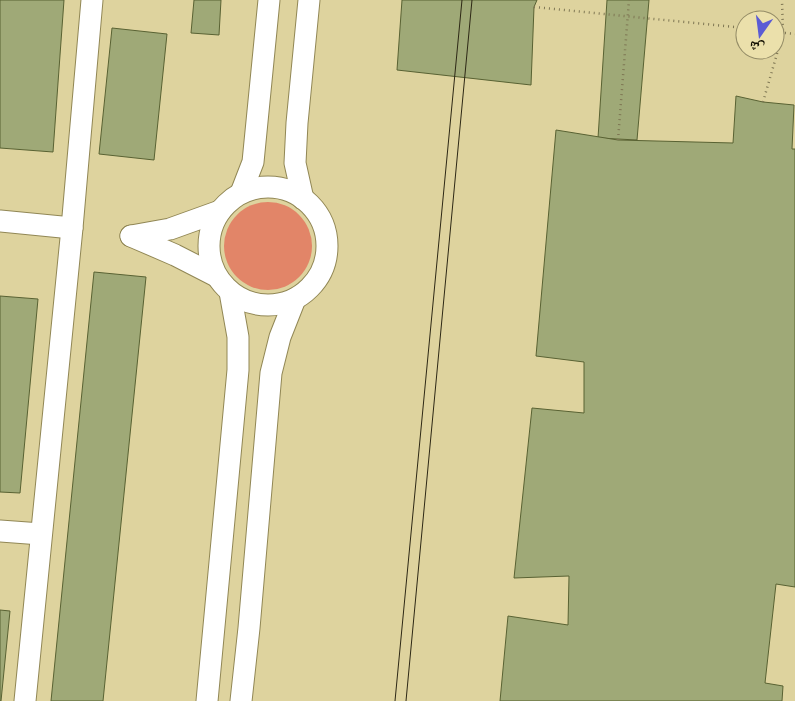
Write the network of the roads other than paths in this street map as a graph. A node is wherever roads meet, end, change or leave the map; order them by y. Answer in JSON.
{"nodes":[{"id":1,"x":92,"y":0,"type":"edge"},
{"id":2,"x":269,"y":0,"type":"edge"},
{"id":3,"x":309,"y":0,"type":"edge"},
{"id":4,"x":241,"y":193,"type":"junction"},
{"id":5,"x":303,"y":198,"type":"junction"},
{"id":6,"x":220,"y":211,"type":"junction"},
{"id":7,"x":0,"y":221,"type":"edge"},
{"id":8,"x":72,"y":228,"type":"junction"},
{"id":9,"x":216,"y":276,"type":"junction"},
{"id":10,"x":230,"y":292,"type":"junction"},
{"id":11,"x":295,"y":299,"type":"junction"},
{"id":12,"x":0,"y":531,"type":"edge"},
{"id":13,"x":41,"y":534,"type":"junction"},
{"id":14,"x":25,"y":701,"type":"edge"},
{"id":15,"x":207,"y":701,"type":"edge"},
{"id":16,"x":241,"y":701,"type":"edge"}],
"edges":[{"from":1,"to":8,"type":"street"},
{"from":2,"to":4,"type":"street"},
{"from":3,"to":5,"type":"street"},
{"from":4,"to":5,"type":"street"},
{"from":4,"to":6,"type":"street"},
{"from":5,"to":11,"type":"street"},
{"from":6,"to":9,"type":"street"},
{"from":6,"to":9,"type":"street"},
{"from":7,"to":8,"type":"street"},
{"from":8,"to":13,"type":"street"},
{"from":9,"to":10,"type":"street"},
{"from":10,"to":11,"type":"street"},
{"from":10,"to":15,"type":"street"},
{"from":11,"to":16,"type":"street"},
{"from":12,"to":13,"type":"street"},
{"from":13,"to":14,"type":"street"}]}
